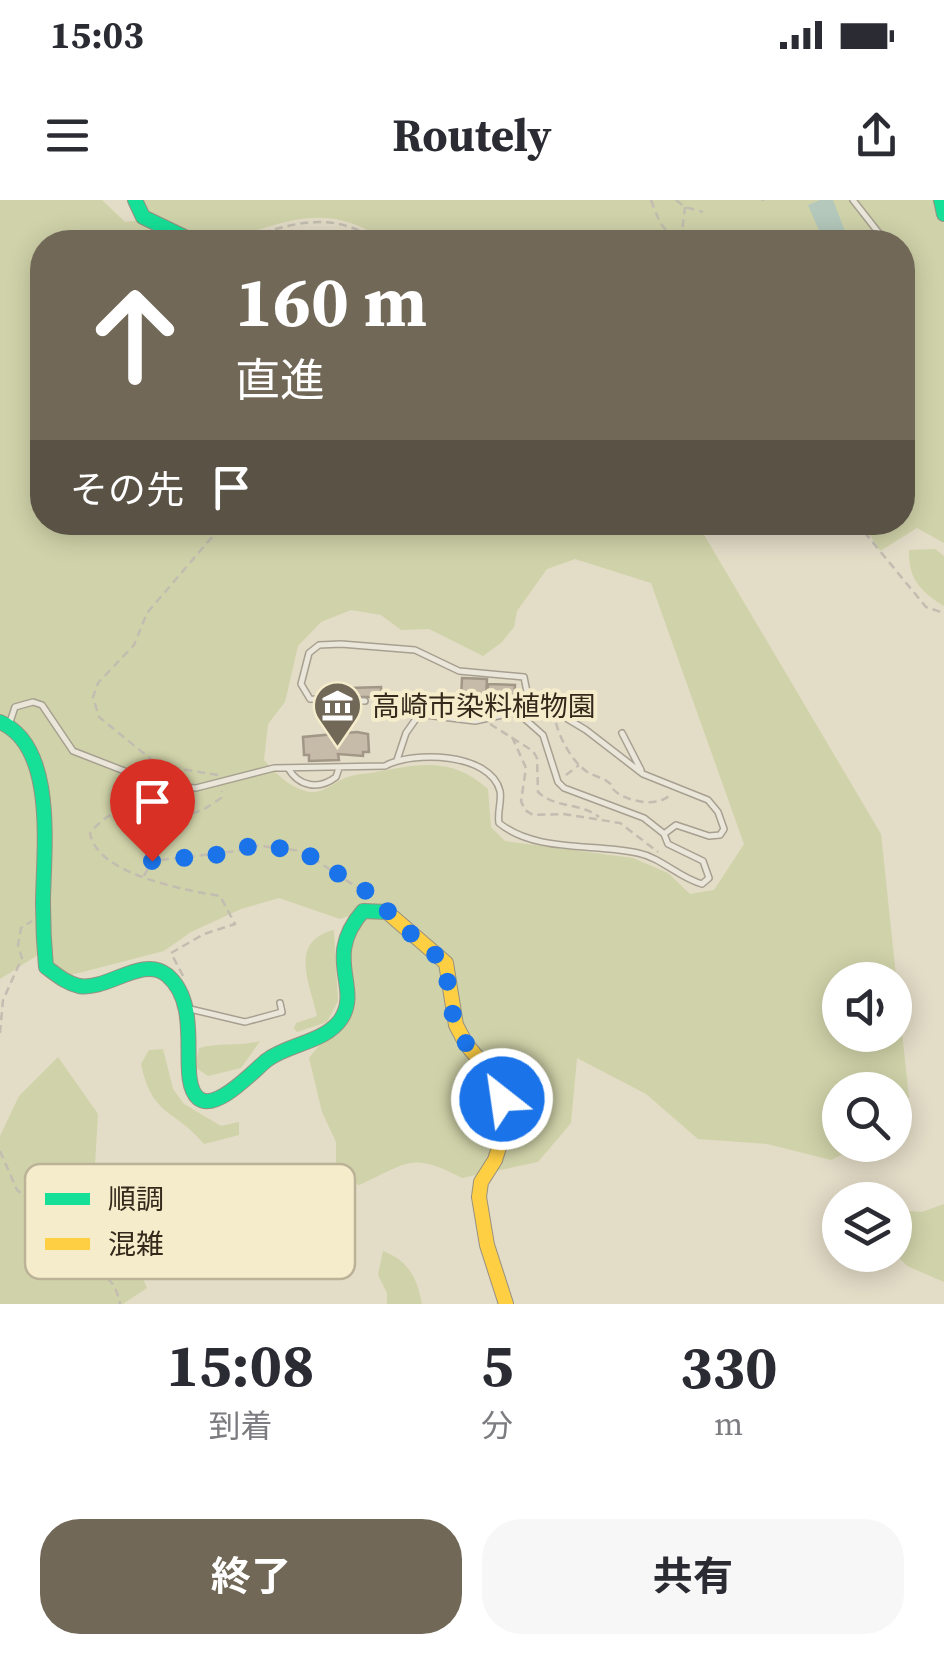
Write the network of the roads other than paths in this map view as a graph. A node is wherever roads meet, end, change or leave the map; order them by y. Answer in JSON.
{"nodes":[{"id":1,"x":135,"y":200,"type":"edge"},
{"id":2,"x":853,"y":200,"type":"edge"},
{"id":3,"x":941,"y":200,"type":"edge"},
{"id":4,"x":944,"y":214,"type":"edge"},
{"id":5,"x":170,"y":230,"type":"edge"},
{"id":6,"x":877,"y":230,"type":"edge"},
{"id":7,"x":366,"y":701,"type":"dead end"},
{"id":8,"x":554,"y":710,"type":"road end"},
{"id":9,"x":517,"y":712,"type":"junction"},
{"id":10,"x":5,"y":724,"type":"edge"},
{"id":11,"x":622,"y":733,"type":"dead end"},
{"id":12,"x":397,"y":760,"type":"junction"},
{"id":13,"x":288,"y":768,"type":"junction"},
{"id":14,"x":338,"y":768,"type":"junction"},
{"id":15,"x":643,"y":774,"type":"junction"},
{"id":16,"x":664,"y":834,"type":"junction"},
{"id":17,"x":280,"y":1003,"type":"dead end"},
{"id":18,"x":187,"y":1008,"type":"junction"},
{"id":19,"x":506,"y":1304,"type":"edge"}],
"edges":[{"from":1,"to":5,"type":"street"},
{"from":2,"to":6,"type":"lane"},
{"from":3,"to":4,"type":"street"},
{"from":7,"to":9,"type":"lane"},
{"from":8,"to":15,"type":"lane"},
{"from":9,"to":12,"type":"lane"},
{"from":9,"to":16,"type":"lane"},
{"from":10,"to":13,"type":"lane"},
{"from":10,"to":18,"type":"street"},
{"from":11,"to":15,"type":"lane"},
{"from":12,"to":14,"type":"lane"},
{"from":12,"to":16,"type":"lane"},
{"from":13,"to":14,"type":"lane"},
{"from":13,"to":14,"type":"lane"},
{"from":15,"to":16,"type":"lane"},
{"from":17,"to":18,"type":"lane"},
{"from":18,"to":19,"type":"street"}]}
